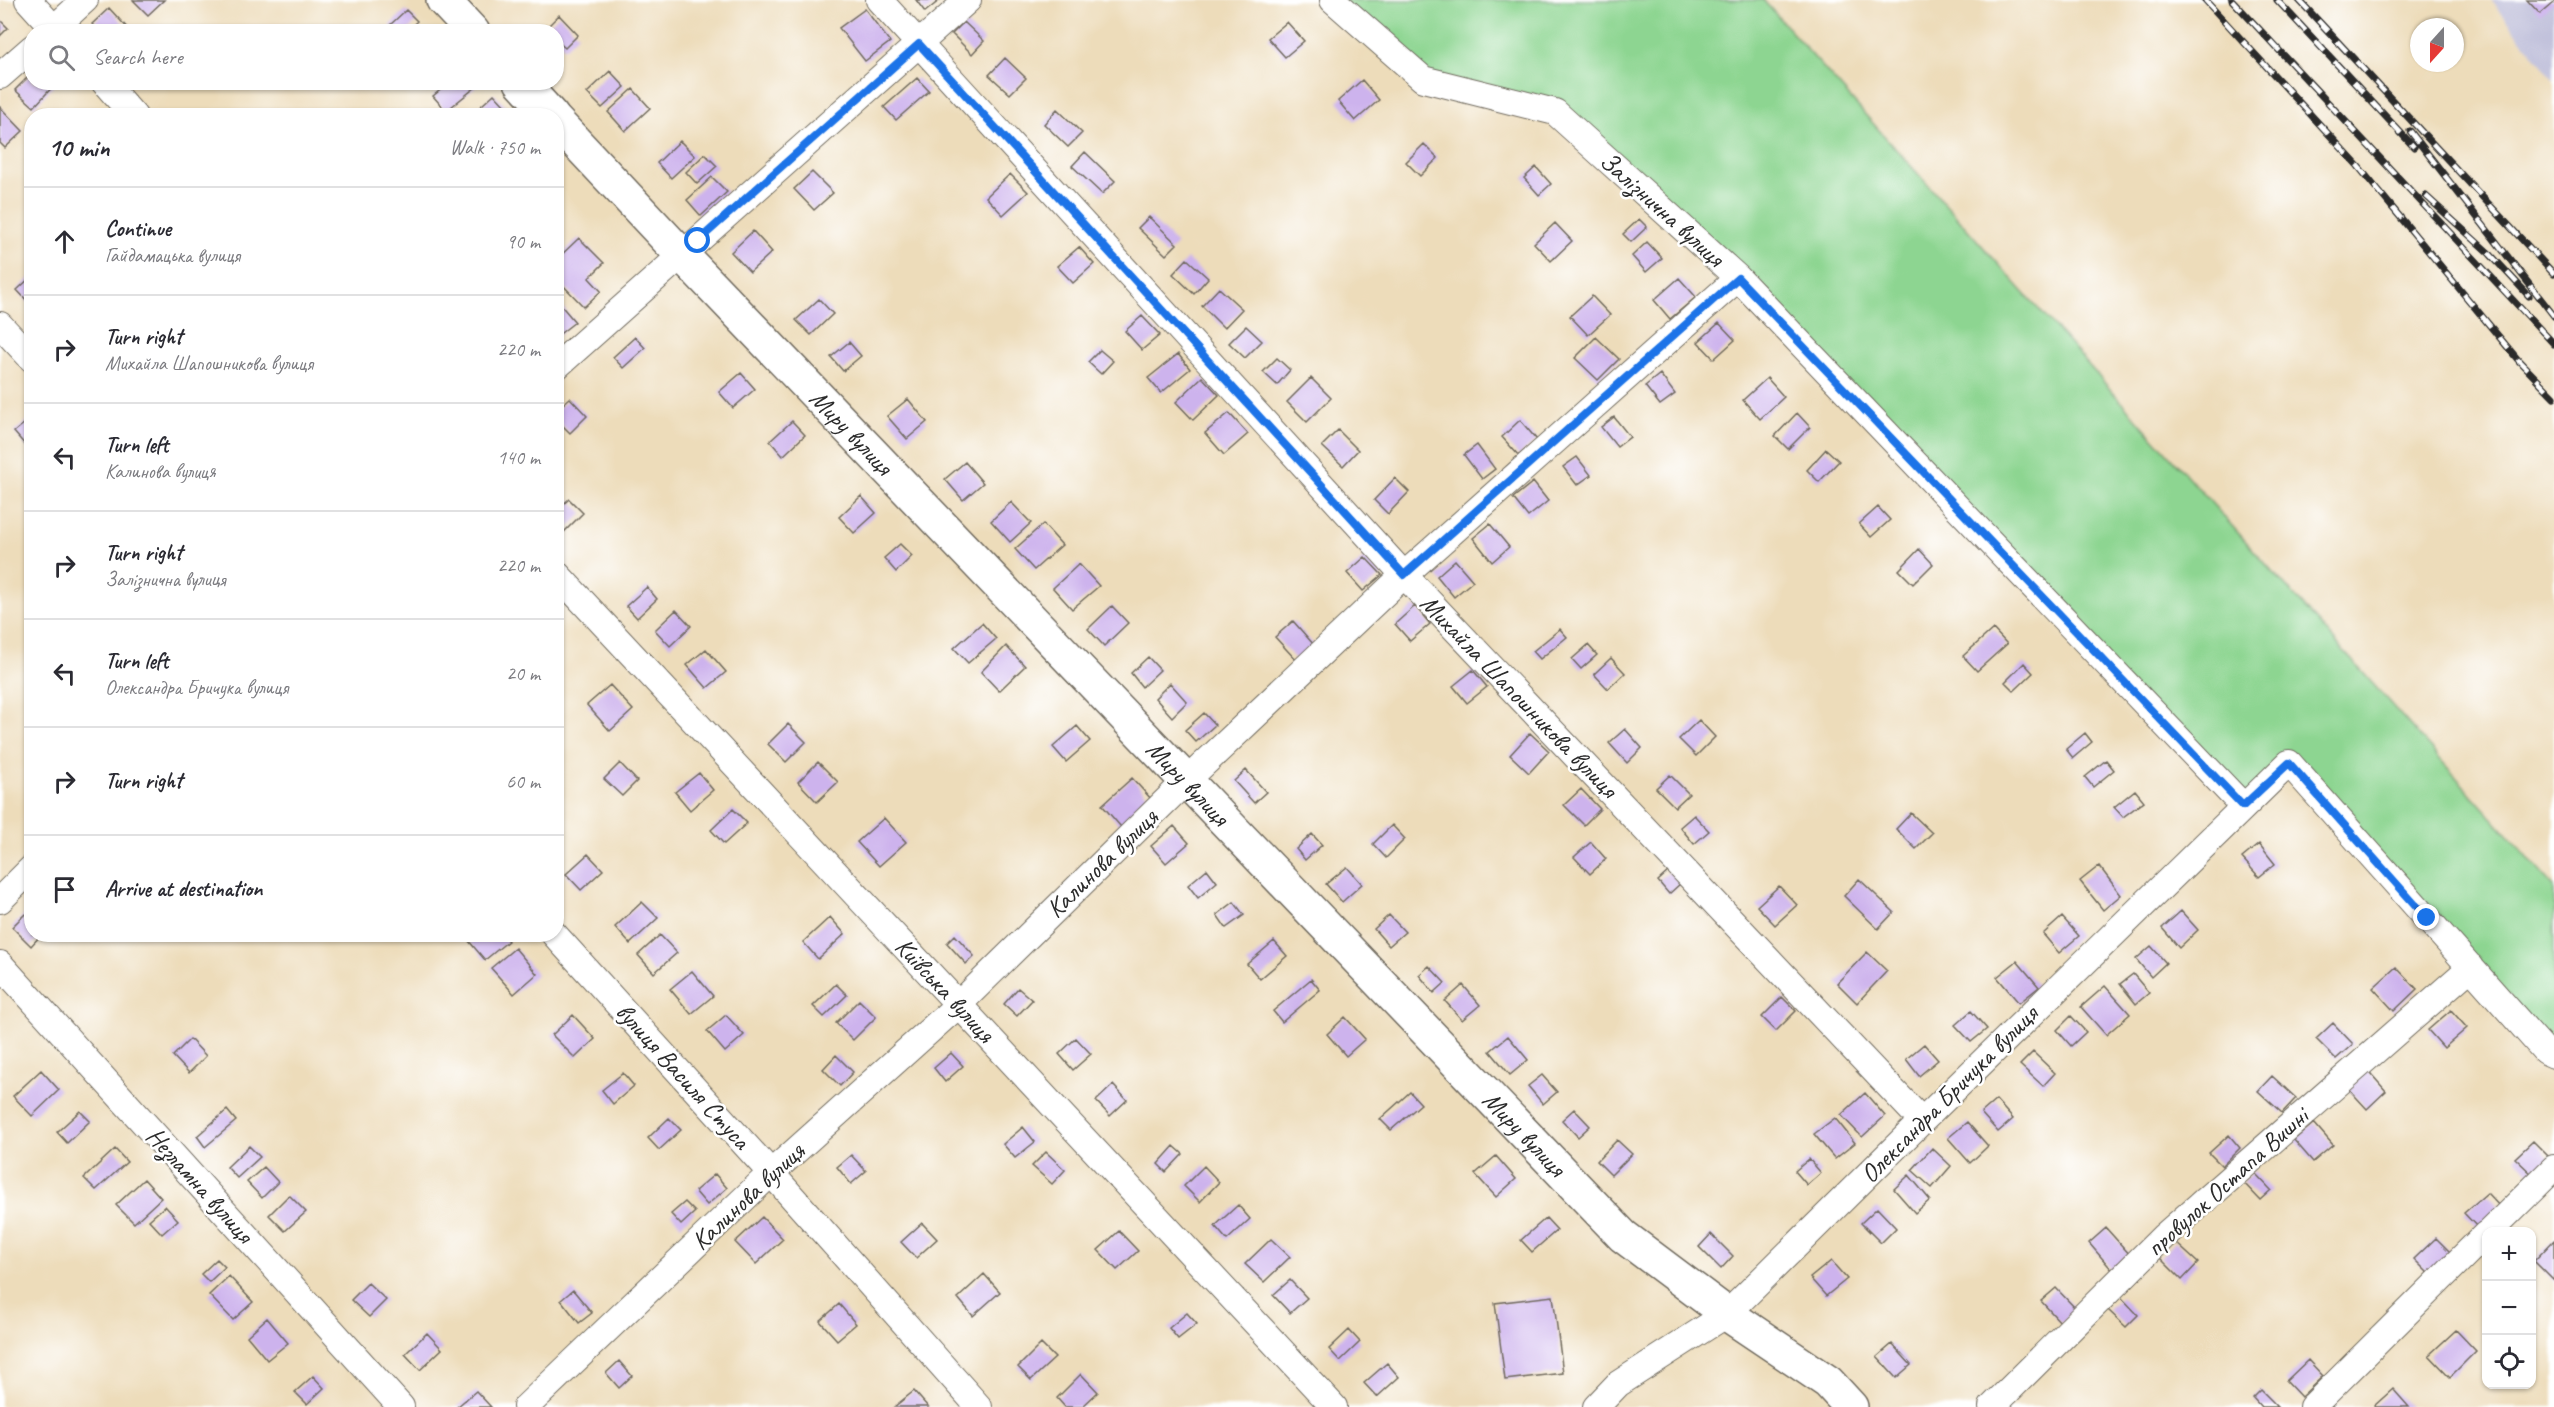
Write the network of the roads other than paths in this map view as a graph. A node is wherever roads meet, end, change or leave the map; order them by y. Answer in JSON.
{"nodes":[{"id":1,"x":28,"y":0,"type":"edge"},
{"id":2,"x":85,"y":0,"type":"edge"},
{"id":3,"x":443,"y":0,"type":"edge"},
{"id":4,"x":879,"y":0,"type":"edge"},
{"id":5,"x":968,"y":0,"type":"edge"},
{"id":6,"x":1333,"y":0,"type":"edge"},
{"id":7,"x":49,"y":24,"type":"edge"},
{"id":8,"x":60,"y":24,"type":"edge"},
{"id":9,"x":466,"y":24,"type":"edge"},
{"id":10,"x":919,"y":44,"type":"junction"},
{"id":11,"x":24,"y":55,"type":"edge"},
{"id":12,"x":0,"y":76,"type":"edge"},
{"id":13,"x":111,"y":90,"type":"edge"},
{"id":14,"x":528,"y":90,"type":"edge"},
{"id":15,"x":127,"y":108,"type":"edge"},
{"id":16,"x":545,"y":108,"type":"edge"},
{"id":17,"x":564,"y":130,"type":"edge"},
{"id":18,"x":682,"y":255,"type":"junction"},
{"id":19,"x":1738,"y":278,"type":"junction"},
{"id":20,"x":0,"y":325,"type":"edge"},
{"id":21,"x":24,"y":350,"type":"edge"},
{"id":22,"x":564,"y":360,"type":"edge"},
{"id":23,"x":1404,"y":575,"type":"junction"},
{"id":24,"x":564,"y":582,"type":"edge"},
{"id":25,"x":1186,"y":781,"type":"junction"},
{"id":26,"x":2243,"y":806,"type":"junction"},
{"id":27,"x":24,"y":876,"type":"edge"},
{"id":28,"x":0,"y":900,"type":"edge"},
{"id":29,"x":561,"y":942,"type":"edge"},
{"id":30,"x":0,"y":964,"type":"edge"},
{"id":31,"x":2470,"y":967,"type":"junction"},
{"id":32,"x":958,"y":1005,"type":"junction"},
{"id":33,"x":2554,"y":1055,"type":"edge"},
{"id":34,"x":1922,"y":1120,"type":"junction"},
{"id":35,"x":2554,"y":1168,"type":"edge"},
{"id":36,"x":771,"y":1173,"type":"junction"},
{"id":37,"x":2494,"y":1227,"type":"edge"},
{"id":38,"x":2482,"y":1239,"type":"edge"},
{"id":39,"x":1727,"y":1314,"type":"junction"},
{"id":40,"x":401,"y":1407,"type":"edge"},
{"id":41,"x":526,"y":1407,"type":"edge"},
{"id":42,"x":979,"y":1407,"type":"edge"},
{"id":43,"x":1334,"y":1407,"type":"edge"},
{"id":44,"x":1596,"y":1407,"type":"edge"},
{"id":45,"x":1851,"y":1407,"type":"edge"},
{"id":46,"x":1992,"y":1407,"type":"edge"},
{"id":47,"x":2312,"y":1407,"type":"edge"}],
"edges":[{"from":1,"to":7,"type":"street"},
{"from":2,"to":8,"type":"street"},
{"from":3,"to":9,"type":"main road"},
{"from":4,"to":10,"type":"street","name":"Михайла Шапошникова вулиця"},
{"from":5,"to":10,"type":"street"},
{"from":6,"to":19,"type":"street","name":"Залізнична вулиця"},
{"from":10,"to":18,"type":"street"},
{"from":10,"to":23,"type":"street","name":"Михайла Шапошникова вулиця"},
{"from":11,"to":12,"type":"street"},
{"from":13,"to":15,"type":"street"},
{"from":14,"to":16,"type":"main road"},
{"from":17,"to":18,"type":"main road","name":"Миру вулиця"},
{"from":18,"to":22,"type":"street"},
{"from":18,"to":25,"type":"main road","name":"Миру вулиця"},
{"from":19,"to":23,"type":"street","name":"Калинова вулиця"},
{"from":19,"to":26,"type":"street","name":"Залізнична вулиця"},
{"from":20,"to":21,"type":"street"},
{"from":23,"to":25,"type":"street","name":"Калинова вулиця"},
{"from":23,"to":34,"type":"street","name":"Михайла Шапошникова вулиця"},
{"from":24,"to":32,"type":"street","name":"Київська вулиця"},
{"from":25,"to":32,"type":"street","name":"Калинова вулиця"},
{"from":25,"to":39,"type":"main road","name":"Миру вулиця"},
{"from":26,"to":31,"type":"street","name":"Олександра Бричука вулиця"},
{"from":26,"to":34,"type":"street","name":"Олександра Бричука вулиця"},
{"from":27,"to":28,"type":"street"},
{"from":29,"to":36,"type":"street","name":"вулиця Василя Стуса"},
{"from":30,"to":40,"type":"street","name":"Незламна вулиця"},
{"from":31,"to":33,"type":"street"},
{"from":31,"to":46,"type":"street","name":"провулок Остапа Вишні"},
{"from":32,"to":36,"type":"street","name":"Калинова вулиця"},
{"from":32,"to":43,"type":"street","name":"Київська вулиця"},
{"from":34,"to":39,"type":"street","name":"Олександра Бричука вулиця"},
{"from":35,"to":37,"type":"street"},
{"from":36,"to":41,"type":"street","name":"Калинова вулиця"},
{"from":36,"to":42,"type":"street","name":"вулиця Василя Стуса"},
{"from":38,"to":47,"type":"street"},
{"from":39,"to":44,"type":"street","name":"Олександра Бричука вулиця"},
{"from":39,"to":45,"type":"main road","name":"Миру вулиця"}]}
